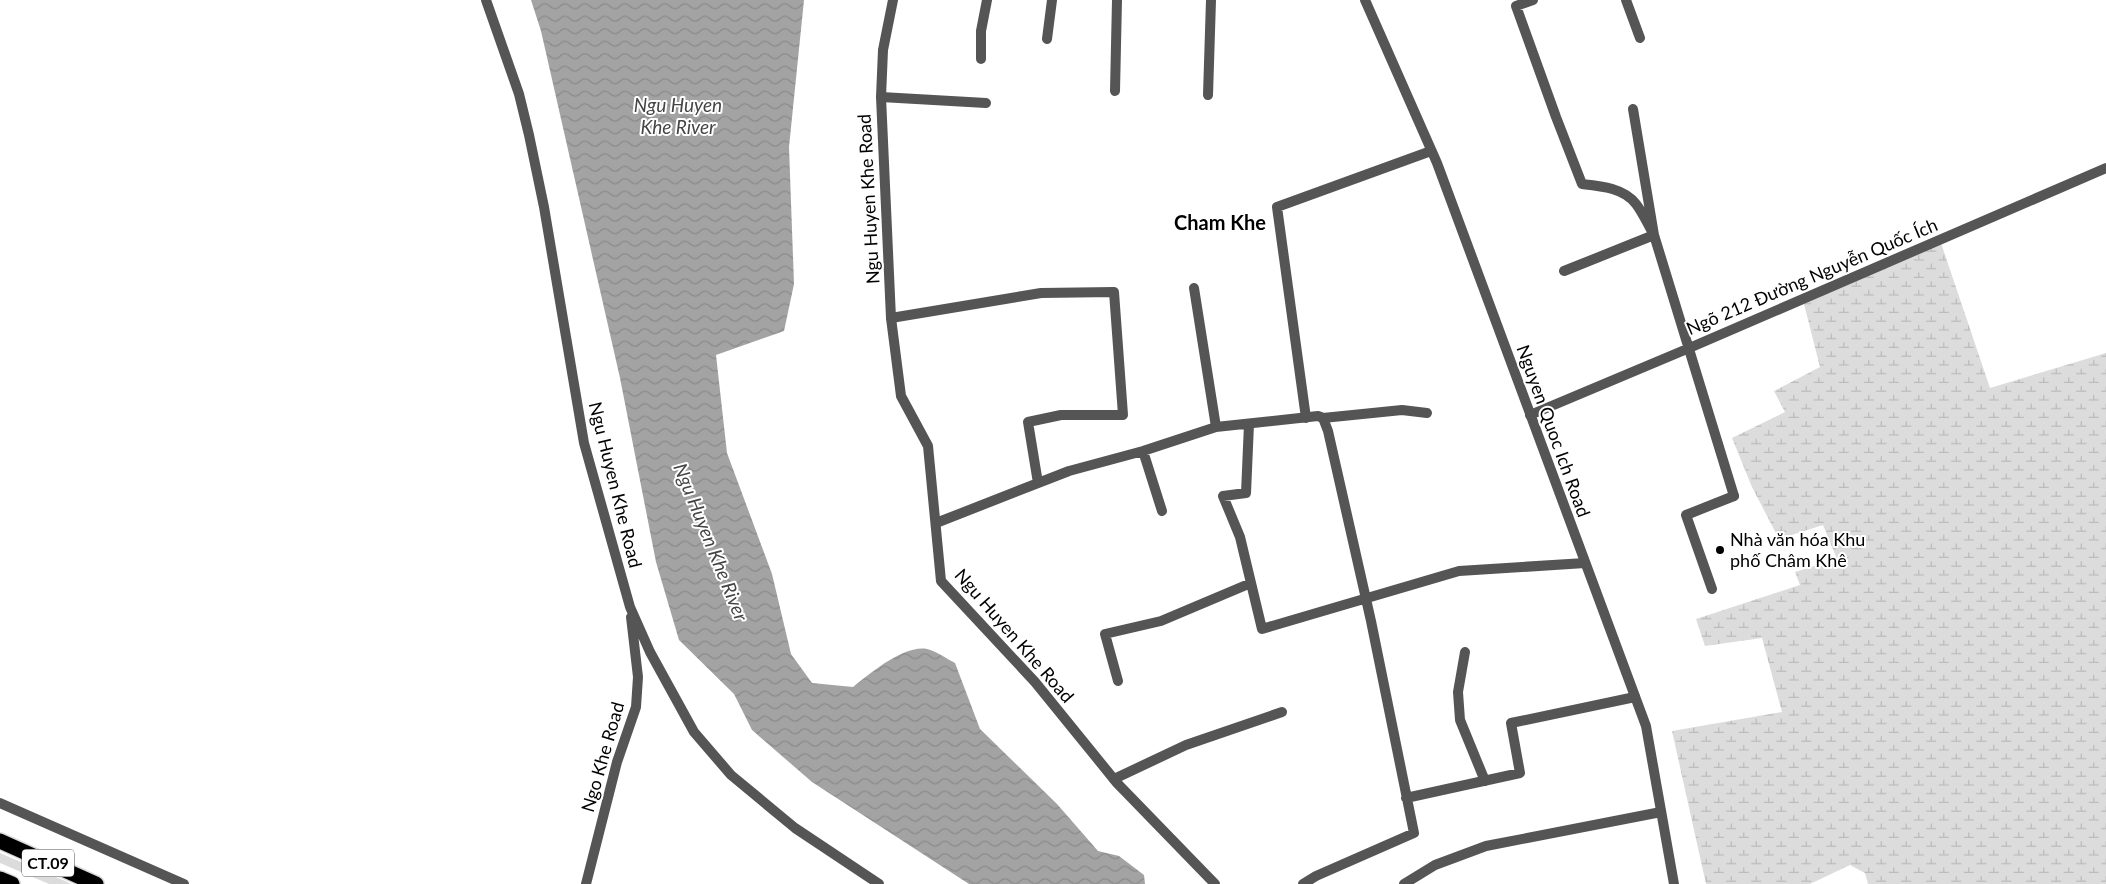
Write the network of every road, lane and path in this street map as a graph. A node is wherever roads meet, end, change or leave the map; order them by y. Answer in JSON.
{"nodes":[{"id":1,"x":486,"y":0,"type":"edge"},
{"id":2,"x":892,"y":0,"type":"edge"},
{"id":3,"x":987,"y":0,"type":"edge"},
{"id":4,"x":1052,"y":0,"type":"edge"},
{"id":5,"x":1117,"y":0,"type":"edge"},
{"id":6,"x":1211,"y":0,"type":"edge"},
{"id":7,"x":1365,"y":0,"type":"edge"},
{"id":8,"x":1533,"y":0,"type":"edge"},
{"id":9,"x":1626,"y":0,"type":"edge"},
{"id":10,"x":1640,"y":38,"type":"dead end"},
{"id":11,"x":1047,"y":39,"type":"dead end"},
{"id":12,"x":981,"y":59,"type":"dead end"},
{"id":13,"x":1115,"y":92,"type":"dead end"},
{"id":14,"x":1208,"y":95,"type":"dead end"},
{"id":15,"x":881,"y":97,"type":"junction"},
{"id":16,"x":986,"y":103,"type":"dead end"},
{"id":17,"x":1633,"y":109,"type":"dead end"},
{"id":18,"x":1431,"y":151,"type":"junction"},
{"id":19,"x":2106,"y":168,"type":"edge"},
{"id":20,"x":1654,"y":235,"type":"junction"},
{"id":21,"x":1564,"y":271,"type":"dead end"},
{"id":22,"x":1194,"y":288,"type":"dead end"},
{"id":23,"x":891,"y":318,"type":"junction"},
{"id":24,"x":1687,"y":349,"type":"junction"},
{"id":25,"x":1427,"y":413,"type":"dead end"},
{"id":26,"x":1530,"y":415,"type":"junction"},
{"id":27,"x":1306,"y":418,"type":"junction"},
{"id":28,"x":1323,"y":418,"type":"junction"},
{"id":29,"x":1249,"y":424,"type":"junction"},
{"id":30,"x":1216,"y":427,"type":"junction"},
{"id":31,"x":1143,"y":451,"type":"junction"},
{"id":32,"x":1038,"y":483,"type":"junction"},
{"id":33,"x":1162,"y":511,"type":"dead end"},
{"id":34,"x":936,"y":523,"type":"junction"},
{"id":35,"x":1585,"y":563,"type":"junction"},
{"id":36,"x":1251,"y":583,"type":"junction"},
{"id":37,"x":1712,"y":589,"type":"dead end"},
{"id":38,"x":1365,"y":598,"type":"junction"},
{"id":39,"x":630,"y":607,"type":"junction"},
{"id":40,"x":1465,"y":652,"type":"dead end"},
{"id":41,"x":1118,"y":681,"type":"dead end"},
{"id":42,"x":1635,"y":697,"type":"junction"},
{"id":43,"x":1282,"y":712,"type":"dead end"},
{"id":44,"x":1114,"y":778,"type":"junction"},
{"id":45,"x":1485,"y":781,"type":"junction"},
{"id":46,"x":1406,"y":798,"type":"junction"},
{"id":47,"x":0,"y":804,"type":"edge"},
{"id":48,"x":1661,"y":812,"type":"junction"},
{"id":49,"x":0,"y":841,"type":"edge"},
{"id":50,"x":0,"y":879,"type":"edge"},
{"id":51,"x":12,"y":884,"type":"edge"},
{"id":52,"x":96,"y":884,"type":"edge"},
{"id":53,"x":184,"y":884,"type":"edge"},
{"id":54,"x":586,"y":884,"type":"edge"},
{"id":55,"x":879,"y":884,"type":"edge"},
{"id":56,"x":1215,"y":884,"type":"edge"},
{"id":57,"x":1303,"y":884,"type":"edge"},
{"id":58,"x":1404,"y":884,"type":"edge"},
{"id":59,"x":1674,"y":884,"type":"edge"}],
"edges":[{"from":1,"to":39,"type":"street","name":"Ngu Huyen Khe Road"},
{"from":2,"to":15,"type":"street","name":"Ngu Huyen Khe Road"},
{"from":3,"to":12,"type":"street"},
{"from":4,"to":11,"type":"street"},
{"from":5,"to":13,"type":"street"},
{"from":6,"to":14,"type":"street"},
{"from":7,"to":18,"type":"street","name":"Nguyen Quoc Ich Road"},
{"from":8,"to":20,"type":"street"},
{"from":9,"to":10,"type":"street"},
{"from":15,"to":16,"type":"street"},
{"from":15,"to":23,"type":"street","name":"Ngu Huyen Khe Road"},
{"from":17,"to":20,"type":"street"},
{"from":18,"to":26,"type":"street","name":"Nguyen Quoc Ich Road"},
{"from":18,"to":27,"type":"street"},
{"from":19,"to":24,"type":"street","name":"Ngõ 212 Đường Nguyễn Quốc Ích"},
{"from":20,"to":21,"type":"street"},
{"from":20,"to":24,"type":"street"},
{"from":22,"to":30,"type":"street"},
{"from":23,"to":32,"type":"street"},
{"from":23,"to":34,"type":"street","name":"Ngu Huyen Khe Road"},
{"from":24,"to":26,"type":"street","name":"Ngõ 212 Đường Nguyễn Quốc Ích"},
{"from":24,"to":37,"type":"street"},
{"from":25,"to":28,"type":"street"},
{"from":26,"to":35,"type":"street","name":"Nguyen Quoc Ich Road"},
{"from":27,"to":28,"type":"street"},
{"from":27,"to":29,"type":"street"},
{"from":28,"to":38,"type":"street"},
{"from":29,"to":30,"type":"street"},
{"from":29,"to":36,"type":"street"},
{"from":30,"to":31,"type":"street"},
{"from":31,"to":32,"type":"street"},
{"from":31,"to":33,"type":"street"},
{"from":32,"to":34,"type":"street"},
{"from":34,"to":44,"type":"street","name":"Ngu Huyen Khe Road"},
{"from":35,"to":38,"type":"street"},
{"from":35,"to":42,"type":"street","name":"Nguyen Quoc Ich Road"},
{"from":36,"to":38,"type":"street"},
{"from":36,"to":41,"type":"street"},
{"from":38,"to":46,"type":"street"},
{"from":39,"to":54,"type":"street","name":"Ngo Khe Road"},
{"from":39,"to":55,"type":"street","name":"Ngu Huyen Khe Road"},
{"from":40,"to":45,"type":"street"},
{"from":42,"to":45,"type":"street"},
{"from":42,"to":48,"type":"street","name":"Nguyen Quoc Ich Road"},
{"from":43,"to":44,"type":"street"},
{"from":44,"to":56,"type":"street","name":"Ngu Huyen Khe Road"},
{"from":45,"to":46,"type":"street"},
{"from":46,"to":57,"type":"street"},
{"from":47,"to":53,"type":"street"},
{"from":48,"to":58,"type":"street"},
{"from":48,"to":59,"type":"street","name":"Nguyen Quoc Ich Road"},
{"from":49,"to":52,"type":"highway","number":"CT.09"},
{"from":50,"to":51,"type":"highway","number":"CT.09"}]}
